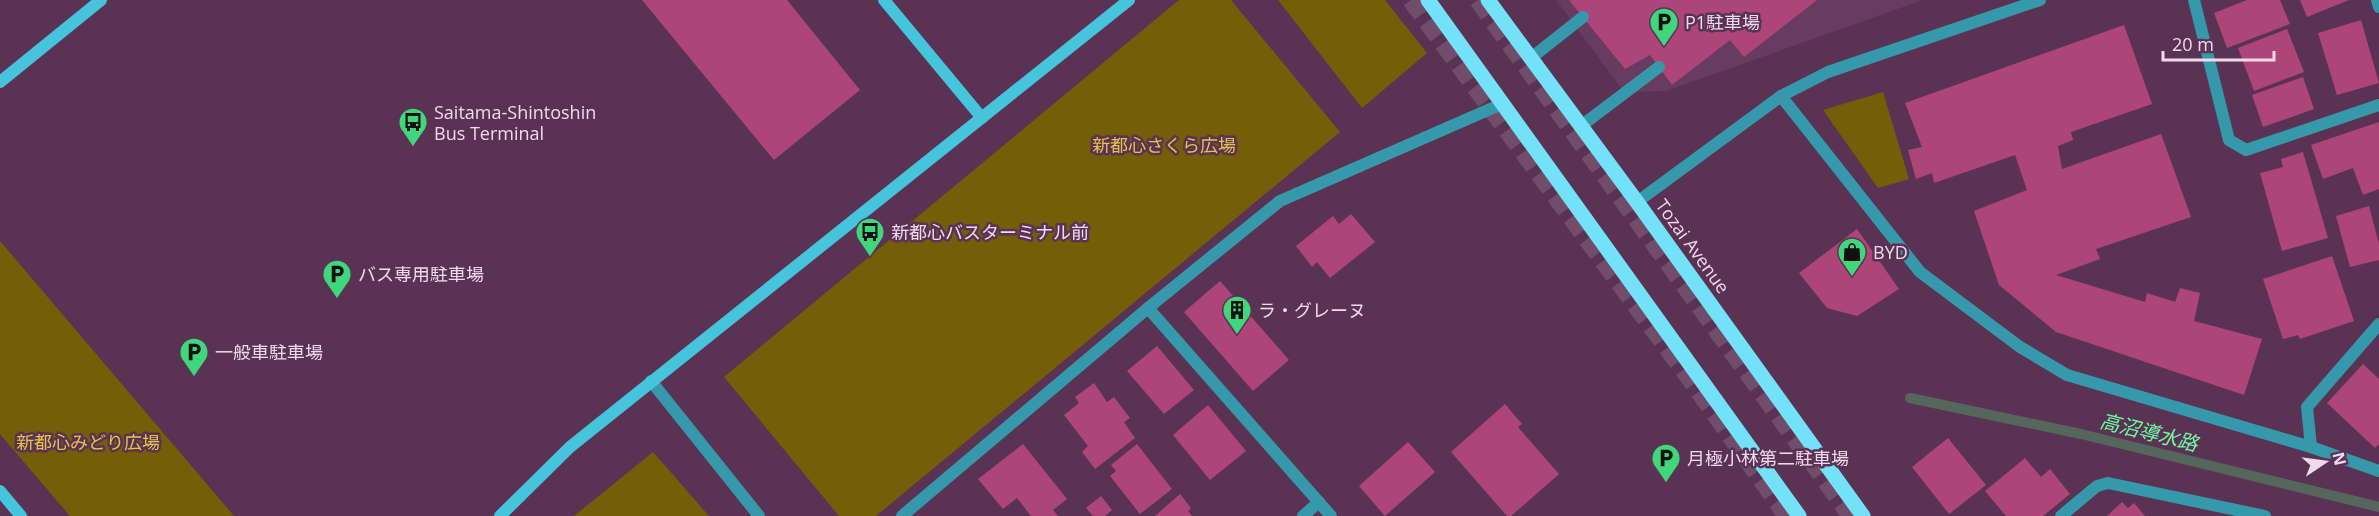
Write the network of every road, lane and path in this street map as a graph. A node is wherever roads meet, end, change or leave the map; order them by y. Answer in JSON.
{"nodes":[{"id":1,"x":101,"y":0,"type":"edge"},
{"id":2,"x":884,"y":0,"type":"edge"},
{"id":3,"x":1129,"y":0,"type":"edge"},
{"id":4,"x":1428,"y":0,"type":"edge"},
{"id":5,"x":1488,"y":0,"type":"edge"},
{"id":6,"x":2040,"y":0,"type":"edge"},
{"id":7,"x":2194,"y":0,"type":"edge"},
{"id":8,"x":2377,"y":0,"type":"edge"},
{"id":9,"x":2379,"y":7,"type":"edge"},
{"id":10,"x":1583,"y":17,"type":"dead end"},
{"id":11,"x":1531,"y":58,"type":"junction"},
{"id":12,"x":1659,"y":67,"type":"dead end"},
{"id":13,"x":0,"y":82,"type":"edge"},
{"id":14,"x":1782,"y":96,"type":"junction"},
{"id":15,"x":1504,"y":103,"type":"junction"},
{"id":16,"x":2379,"y":105,"type":"edge"},
{"id":17,"x":982,"y":118,"type":"junction"},
{"id":18,"x":1581,"y":126,"type":"junction"},
{"id":19,"x":1637,"y":202,"type":"junction"},
{"id":20,"x":1148,"y":308,"type":"junction"},
{"id":21,"x":2379,"y":324,"type":"edge"},
{"id":22,"x":651,"y":381,"type":"junction"},
{"id":23,"x":2312,"y":447,"type":"junction"},
{"id":24,"x":2379,"y":471,"type":"edge"},
{"id":25,"x":0,"y":491,"type":"edge"},
{"id":26,"x":1319,"y":502,"type":"junction"},
{"id":27,"x":21,"y":516,"type":"edge"},
{"id":28,"x":500,"y":516,"type":"edge"},
{"id":29,"x":759,"y":516,"type":"edge"},
{"id":30,"x":902,"y":516,"type":"edge"},
{"id":31,"x":1303,"y":516,"type":"edge"},
{"id":32,"x":1331,"y":516,"type":"edge"},
{"id":33,"x":1799,"y":516,"type":"edge"},
{"id":34,"x":1863,"y":516,"type":"edge"},
{"id":35,"x":2061,"y":516,"type":"edge"},
{"id":36,"x":2265,"y":516,"type":"edge"}],
"edges":[{"from":1,"to":13,"type":"street"},
{"from":2,"to":17,"type":"street"},
{"from":3,"to":17,"type":"street"},
{"from":4,"to":15,"type":"main road"},
{"from":5,"to":11,"type":"main road","name":"Tozai Avenue"},
{"from":6,"to":14,"type":"street"},
{"from":7,"to":16,"type":"street"},
{"from":8,"to":9,"type":"street"},
{"from":10,"to":11,"type":"street"},
{"from":11,"to":18,"type":"main road","name":"Tozai Avenue"},
{"from":12,"to":18,"type":"street"},
{"from":14,"to":19,"type":"street"},
{"from":14,"to":23,"type":"street"},
{"from":15,"to":20,"type":"street"},
{"from":15,"to":33,"type":"main road"},
{"from":17,"to":22,"type":"street"},
{"from":18,"to":19,"type":"main road","name":"Tozai Avenue"},
{"from":19,"to":34,"type":"main road","name":"Tozai Avenue"},
{"from":20,"to":26,"type":"street"},
{"from":20,"to":30,"type":"street"},
{"from":21,"to":23,"type":"street"},
{"from":22,"to":28,"type":"street"},
{"from":22,"to":29,"type":"street"},
{"from":23,"to":24,"type":"street"},
{"from":25,"to":27,"type":"street"},
{"from":26,"to":31,"type":"street"},
{"from":26,"to":32,"type":"street"},
{"from":35,"to":36,"type":"street"}]}
